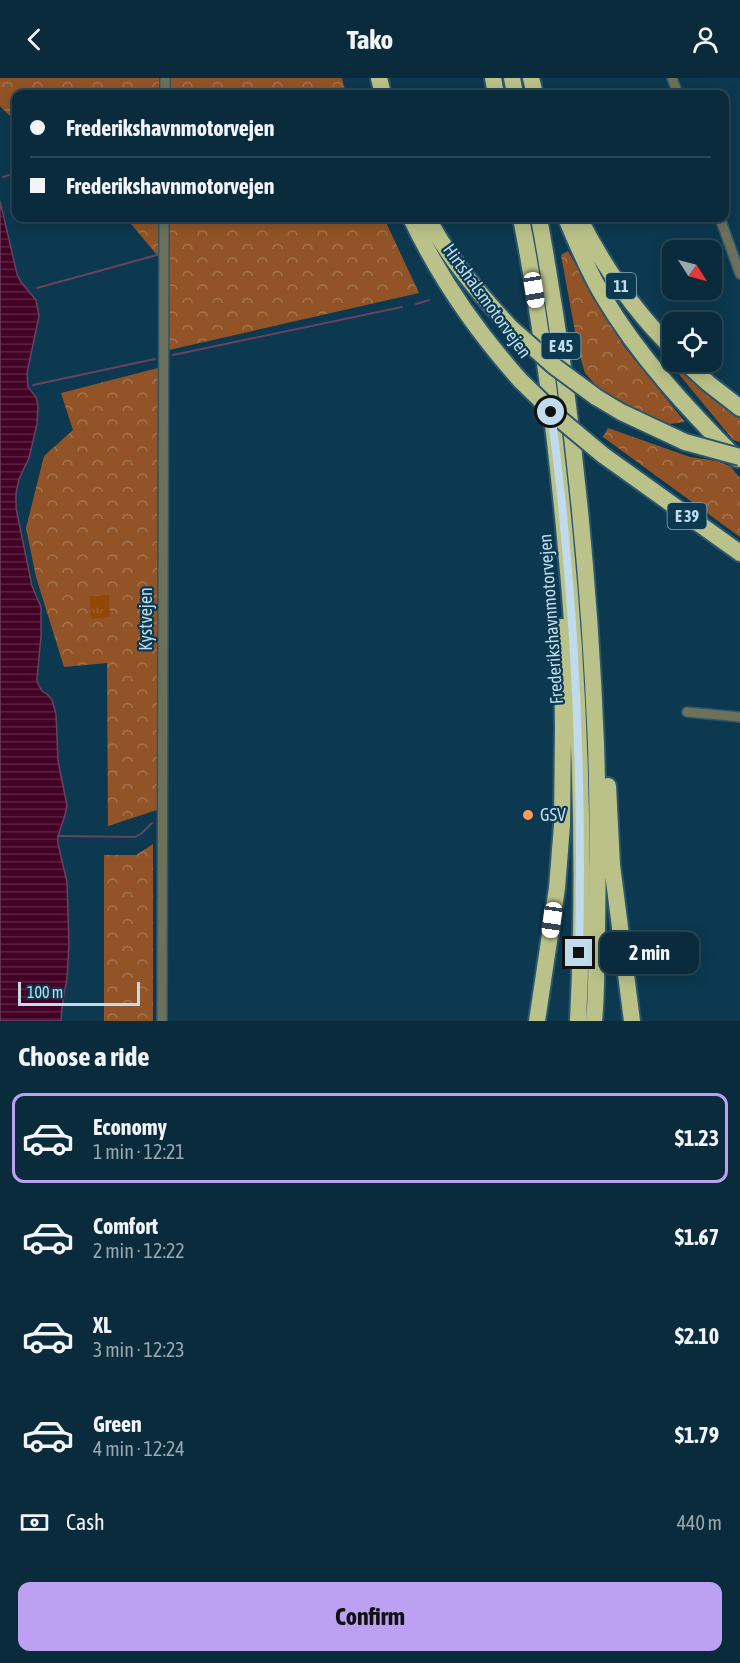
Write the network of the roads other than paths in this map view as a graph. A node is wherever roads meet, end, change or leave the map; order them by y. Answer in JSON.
{"nodes":[{"id":1,"x":164,"y":222,"type":"edge"},
{"id":2,"x":413,"y":222,"type":"edge"},
{"id":3,"x":430,"y":222,"type":"edge"},
{"id":4,"x":522,"y":222,"type":"edge"},
{"id":5,"x":540,"y":222,"type":"edge"},
{"id":6,"x":568,"y":222,"type":"edge"},
{"id":7,"x":581,"y":222,"type":"edge"},
{"id":8,"x":721,"y":222,"type":"edge"},
{"id":9,"x":740,"y":274,"type":"edge"},
{"id":10,"x":662,"y":339,"type":"edge"},
{"id":11,"x":696,"y":372,"type":"edge"},
{"id":12,"x":740,"y":408,"type":"edge"},
{"id":13,"x":557,"y":455,"type":"junction"},
{"id":14,"x":740,"y":456,"type":"edge"},
{"id":15,"x":740,"y":462,"type":"edge"},
{"id":16,"x":576,"y":474,"type":"junction"},
{"id":17,"x":740,"y":553,"type":"edge"},
{"id":18,"x":687,"y":712,"type":"dead end"},
{"id":19,"x":740,"y":717,"type":"edge"},
{"id":20,"x":162,"y":1021,"type":"edge"},
{"id":21,"x":537,"y":1021,"type":"edge"},
{"id":22,"x":578,"y":1021,"type":"edge"},
{"id":23,"x":594,"y":1021,"type":"edge"},
{"id":24,"x":632,"y":1021,"type":"edge"}],
"edges":[{"from":1,"to":20,"type":"street","name":"Kystvejen"},
{"from":2,"to":17,"type":"highway","name":"Hirtshalsmotorvejen","number":"E 39","bridge":true},
{"from":3,"to":14,"type":"highway","bridge":true},
{"from":4,"to":13,"type":"highway","name":"Frederikshavnmotorvejen","number":"E 45"},
{"from":5,"to":16,"type":"highway","name":"Frederikshavnmotorvejen","number":"E 45"},
{"from":6,"to":15,"type":"highway"},
{"from":7,"to":10,"type":"highway","number":"11"},
{"from":8,"to":9,"type":"street"},
{"from":11,"to":12,"type":"highway"},
{"from":13,"to":21,"type":"highway"},
{"from":13,"to":22,"type":"highway","name":"Frederikshavnmotorvejen","number":"E 45"},
{"from":16,"to":23,"type":"highway","name":"Frederikshavnmotorvejen","number":"E 45"},
{"from":16,"to":24,"type":"highway"},
{"from":18,"to":19,"type":"street"}]}
